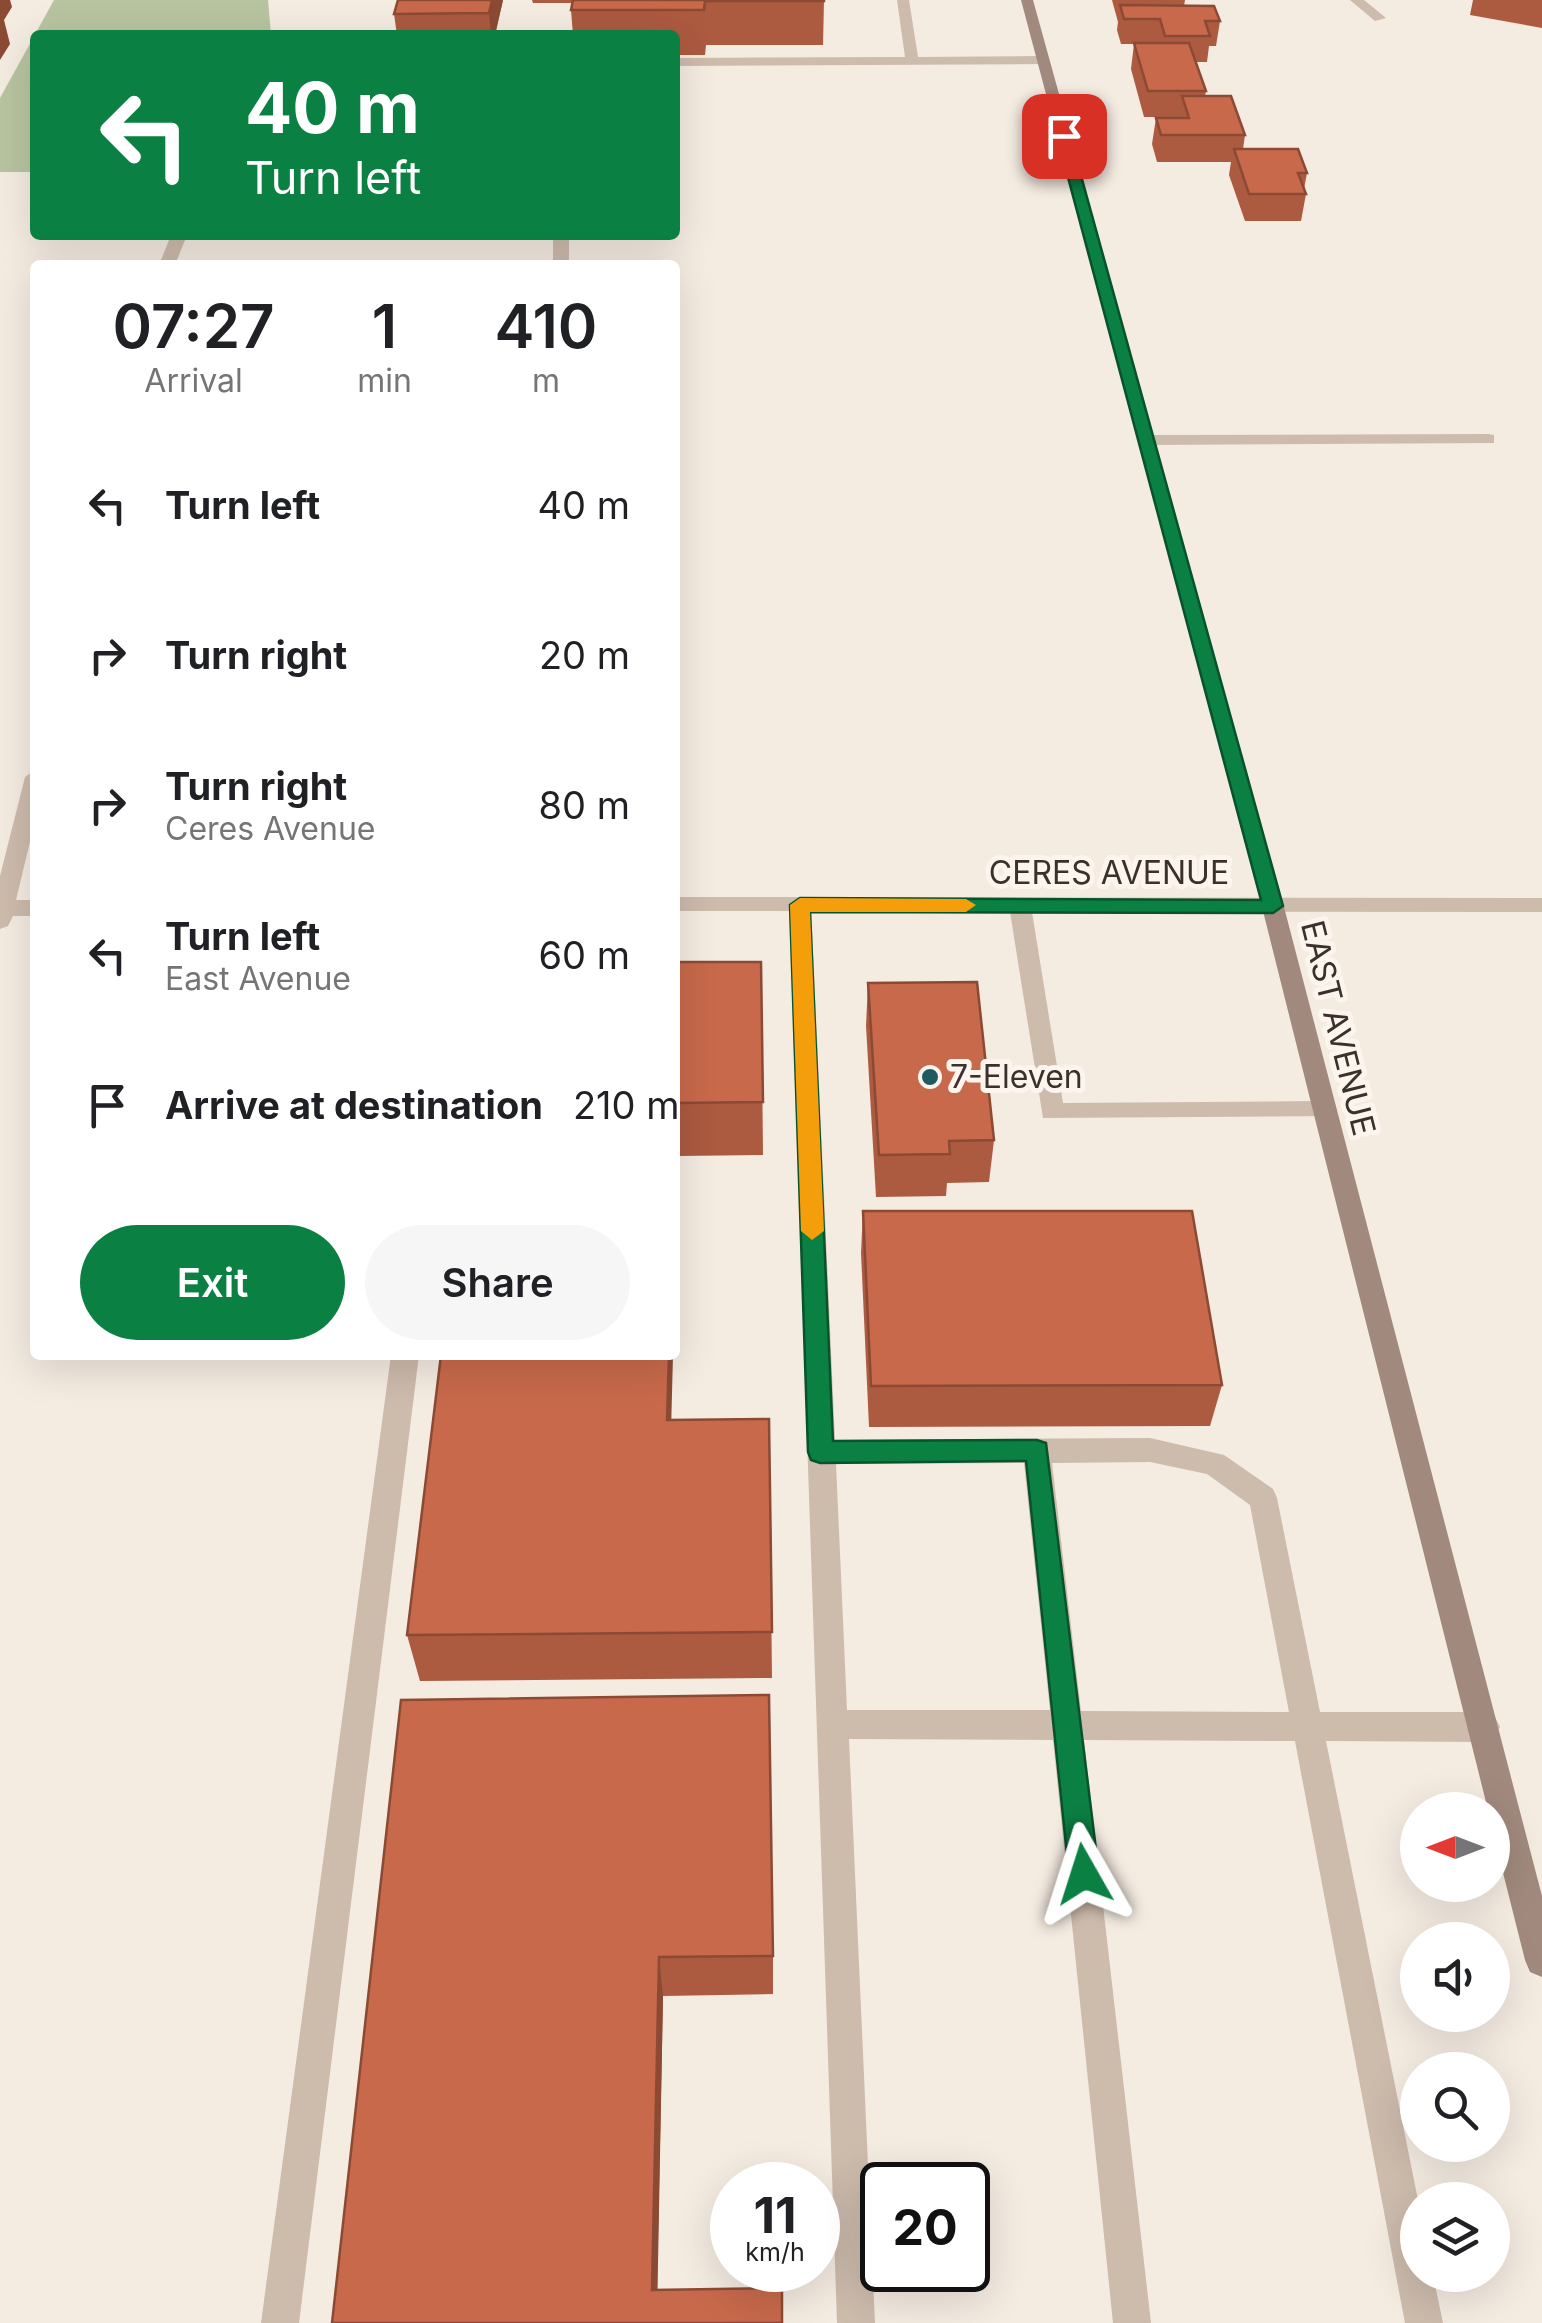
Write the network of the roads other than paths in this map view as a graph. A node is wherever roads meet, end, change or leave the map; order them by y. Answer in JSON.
{"nodes":[{"id":1,"x":903,"y":0,"type":"edge"},
{"id":2,"x":1027,"y":0,"type":"edge"},
{"id":3,"x":1356,"y":0,"type":"edge"},
{"id":4,"x":1380,"y":18,"type":"dead end"},
{"id":5,"x":912,"y":60,"type":"junction"},
{"id":6,"x":1043,"y":60,"type":"junction"},
{"id":7,"x":680,"y":62,"type":"edge"},
{"id":8,"x":1488,"y":439,"type":"dead end"},
{"id":9,"x":1146,"y":440,"type":"junction"},
{"id":10,"x":30,"y":797,"type":"edge"},
{"id":11,"x":680,"y":904,"type":"edge"},
{"id":12,"x":800,"y":905,"type":"junction"},
{"id":13,"x":1542,"y":905,"type":"edge"},
{"id":14,"x":1020,"y":906,"type":"junction"},
{"id":15,"x":1273,"y":906,"type":"junction"},
{"id":16,"x":30,"y":909,"type":"edge"},
{"id":17,"x":2,"y":912,"type":"edge"},
{"id":18,"x":1325,"y":1110,"type":"junction"},
{"id":19,"x":404,"y":1360,"type":"edge"},
{"id":20,"x":1037,"y":1450,"type":"junction"},
{"id":21,"x":820,"y":1452,"type":"junction"},
{"id":22,"x":832,"y":1724,"type":"junction"},
{"id":23,"x":1068,"y":1725,"type":"junction"},
{"id":24,"x":1309,"y":1726,"type":"junction"},
{"id":25,"x":1484,"y":1727,"type":"junction"},
{"id":26,"x":1542,"y":1960,"type":"edge"},
{"id":27,"x":280,"y":2323,"type":"edge"},
{"id":28,"x":856,"y":2323,"type":"edge"},
{"id":29,"x":1132,"y":2323,"type":"edge"},
{"id":30,"x":1424,"y":2323,"type":"edge"}],
"edges":[{"from":1,"to":5,"type":"street"},
{"from":2,"to":6,"type":"main road","name":"EAST AVENUE"},
{"from":3,"to":4,"type":"street"},
{"from":5,"to":6,"type":"street"},
{"from":5,"to":7,"type":"street"},
{"from":6,"to":9,"type":"main road","name":"EAST AVENUE"},
{"from":8,"to":9,"type":"street"},
{"from":9,"to":15,"type":"main road","name":"EAST AVENUE"},
{"from":10,"to":17,"type":"street"},
{"from":11,"to":12,"type":"street","name":"CERES AVENUE"},
{"from":12,"to":14,"type":"street","name":"CERES AVENUE"},
{"from":12,"to":21,"type":"street"},
{"from":13,"to":15,"type":"street","name":"CERES AVENUE"},
{"from":14,"to":15,"type":"street","name":"CERES AVENUE"},
{"from":14,"to":18,"type":"street"},
{"from":15,"to":18,"type":"main road","name":"EAST AVENUE"},
{"from":16,"to":17,"type":"street"},
{"from":18,"to":25,"type":"main road","name":"EAST AVENUE"},
{"from":19,"to":27,"type":"street"},
{"from":20,"to":21,"type":"street"},
{"from":20,"to":23,"type":"street"},
{"from":20,"to":24,"type":"street"},
{"from":21,"to":22,"type":"street"},
{"from":22,"to":23,"type":"street"},
{"from":22,"to":28,"type":"street"},
{"from":23,"to":24,"type":"street"},
{"from":23,"to":29,"type":"street"},
{"from":24,"to":25,"type":"street"},
{"from":24,"to":30,"type":"street"},
{"from":25,"to":26,"type":"main road","name":"EAST AVENUE"}]}
